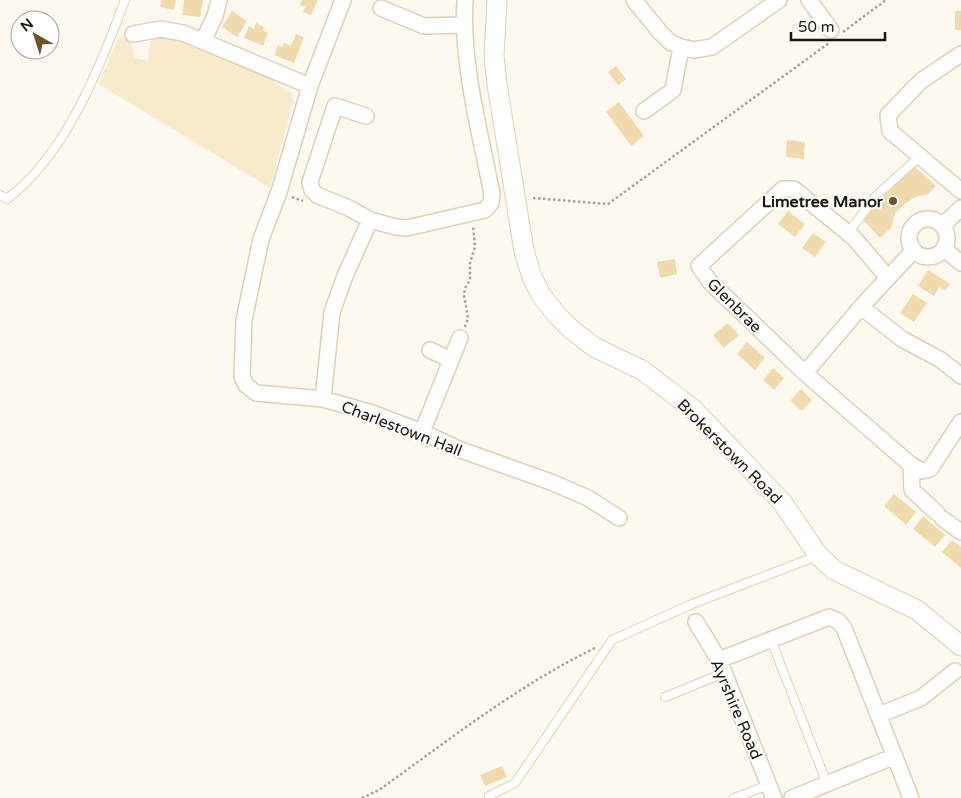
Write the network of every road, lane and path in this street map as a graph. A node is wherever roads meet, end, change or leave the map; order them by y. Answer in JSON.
{"nodes":[{"id":1,"x":125,"y":0,"type":"edge"},
{"id":2,"x":220,"y":0,"type":"edge"},
{"id":3,"x":343,"y":0,"type":"edge"},
{"id":4,"x":465,"y":0,"type":"edge"},
{"id":5,"x":497,"y":0,"type":"edge"},
{"id":6,"x":634,"y":0,"type":"edge"},
{"id":7,"x":779,"y":0,"type":"edge"},
{"id":8,"x":809,"y":0,"type":"edge"},
{"id":9,"x":886,"y":0,"type":"edge"},
{"id":10,"x":381,"y":8,"type":"dead end"},
{"id":11,"x":463,"y":25,"type":"junction"},
{"id":12,"x":831,"y":30,"type":"dead end"},
{"id":13,"x":133,"y":34,"type":"dead end"},
{"id":14,"x":202,"y":41,"type":"junction"},
{"id":15,"x":681,"y":47,"type":"junction"},
{"id":16,"x":961,"y":54,"type":"edge"},
{"id":17,"x":310,"y":86,"type":"junction"},
{"id":18,"x":644,"y":111,"type":"dead end"},
{"id":19,"x":366,"y":116,"type":"dead end"},
{"id":20,"x":920,"y":156,"type":"junction"},
{"id":21,"x":961,"y":191,"type":"edge"},
{"id":22,"x":279,"y":192,"type":"junction"},
{"id":23,"x":0,"y":195,"type":"edge"},
{"id":24,"x":533,"y":198,"type":"dead end"},
{"id":25,"x":309,"y":204,"type":"dead end"},
{"id":26,"x":961,"y":208,"type":"edge"},
{"id":27,"x":370,"y":220,"type":"junction"},
{"id":28,"x":480,"y":222,"type":"dead end"},
{"id":29,"x":943,"y":225,"type":"junction"},
{"id":30,"x":848,"y":233,"type":"junction"},
{"id":31,"x":944,"y":249,"type":"junction"},
{"id":32,"x":914,"y":250,"type":"junction"},
{"id":33,"x":961,"y":263,"type":"edge"},
{"id":34,"x":888,"y":278,"type":"junction"},
{"id":35,"x":861,"y":307,"type":"junction"},
{"id":36,"x":460,"y":338,"type":"joint"},
{"id":37,"x":430,"y":350,"type":"dead end"},
{"id":38,"x":451,"y":360,"type":"junction"},
{"id":39,"x":804,"y":373,"type":"junction"},
{"id":40,"x":961,"y":376,"type":"edge"},
{"id":41,"x":322,"y":399,"type":"junction"},
{"id":42,"x":961,"y":422,"type":"edge"},
{"id":43,"x":422,"y":432,"type":"junction"},
{"id":44,"x":911,"y":465,"type":"junction"},
{"id":45,"x":619,"y":518,"type":"dead end"},
{"id":46,"x":961,"y":532,"type":"edge"},
{"id":47,"x":818,"y":555,"type":"junction"},
{"id":48,"x":696,"y":622,"type":"dead end"},
{"id":49,"x":612,"y":640,"type":"junction"},
{"id":50,"x":771,"y":640,"type":"junction"},
{"id":51,"x":961,"y":646,"type":"edge"},
{"id":52,"x":722,"y":666,"type":"junction"},
{"id":53,"x":954,"y":671,"type":"dead end"},
{"id":54,"x":664,"y":696,"type":"dead end"},
{"id":55,"x":878,"y":716,"type":"junction"},
{"id":56,"x":895,"y":756,"type":"junction"},
{"id":57,"x":827,"y":784,"type":"junction"},
{"id":58,"x":771,"y":791,"type":"edge"},
{"id":59,"x":488,"y":797,"type":"edge"},
{"id":60,"x":362,"y":798,"type":"edge"},
{"id":61,"x":734,"y":798,"type":"edge"},
{"id":62,"x":792,"y":798,"type":"edge"},
{"id":63,"x":911,"y":798,"type":"edge"}],
"edges":[{"from":1,"to":23,"type":"lane"},
{"from":2,"to":14,"type":"street"},
{"from":3,"to":17,"type":"street","name":"Charlestown Hall"},
{"from":4,"to":11,"type":"street"},
{"from":5,"to":47,"type":"street","name":"Brokerstown Road"},
{"from":6,"to":15,"type":"street"},
{"from":7,"to":15,"type":"street"},
{"from":8,"to":12,"type":"street"},
{"from":9,"to":24,"type":"path"},
{"from":10,"to":11,"type":"street"},
{"from":11,"to":27,"type":"street"},
{"from":13,"to":14,"type":"street"},
{"from":14,"to":17,"type":"street"},
{"from":15,"to":18,"type":"street"},
{"from":16,"to":20,"type":"street"},
{"from":17,"to":22,"type":"street","name":"Charlestown Hall"},
{"from":19,"to":27,"type":"street"},
{"from":20,"to":21,"type":"street"},
{"from":20,"to":30,"type":"lane"},
{"from":22,"to":25,"type":"path"},
{"from":22,"to":41,"type":"street","name":"Charlestown Hall"},
{"from":26,"to":29,"type":"street"},
{"from":27,"to":41,"type":"street"},
{"from":28,"to":36,"type":"path"},
{"from":29,"to":31,"type":"street"},
{"from":29,"to":32,"type":"street"},
{"from":30,"to":34,"type":"street","name":"Glenbrae"},
{"from":30,"to":39,"type":"street","name":"Glenbrae"},
{"from":31,"to":32,"type":"street"},
{"from":31,"to":33,"type":"street"},
{"from":32,"to":34,"type":"street"},
{"from":34,"to":35,"type":"street"},
{"from":35,"to":39,"type":"street"},
{"from":35,"to":40,"type":"street"},
{"from":36,"to":38,"type":"street"},
{"from":37,"to":38,"type":"street"},
{"from":38,"to":43,"type":"street"},
{"from":39,"to":44,"type":"street","name":"Glenbrae"},
{"from":41,"to":43,"type":"street","name":"Charlestown Hall"},
{"from":42,"to":44,"type":"street"},
{"from":43,"to":45,"type":"street","name":"Charlestown Hall"},
{"from":44,"to":46,"type":"street"},
{"from":47,"to":49,"type":"lane"},
{"from":47,"to":51,"type":"street","name":"Brokerstown Road"},
{"from":48,"to":52,"type":"street","name":"Ayrshire Road"},
{"from":49,"to":59,"type":"lane"},
{"from":49,"to":60,"type":"path"},
{"from":50,"to":52,"type":"street"},
{"from":50,"to":55,"type":"street"},
{"from":50,"to":57,"type":"lane"},
{"from":52,"to":54,"type":"lane"},
{"from":52,"to":58,"type":"street","name":"Ayrshire Road"},
{"from":53,"to":55,"type":"street"},
{"from":55,"to":56,"type":"street"},
{"from":56,"to":57,"type":"street"},
{"from":56,"to":63,"type":"street"},
{"from":57,"to":62,"type":"street"},
{"from":58,"to":61,"type":"lane"}]}
